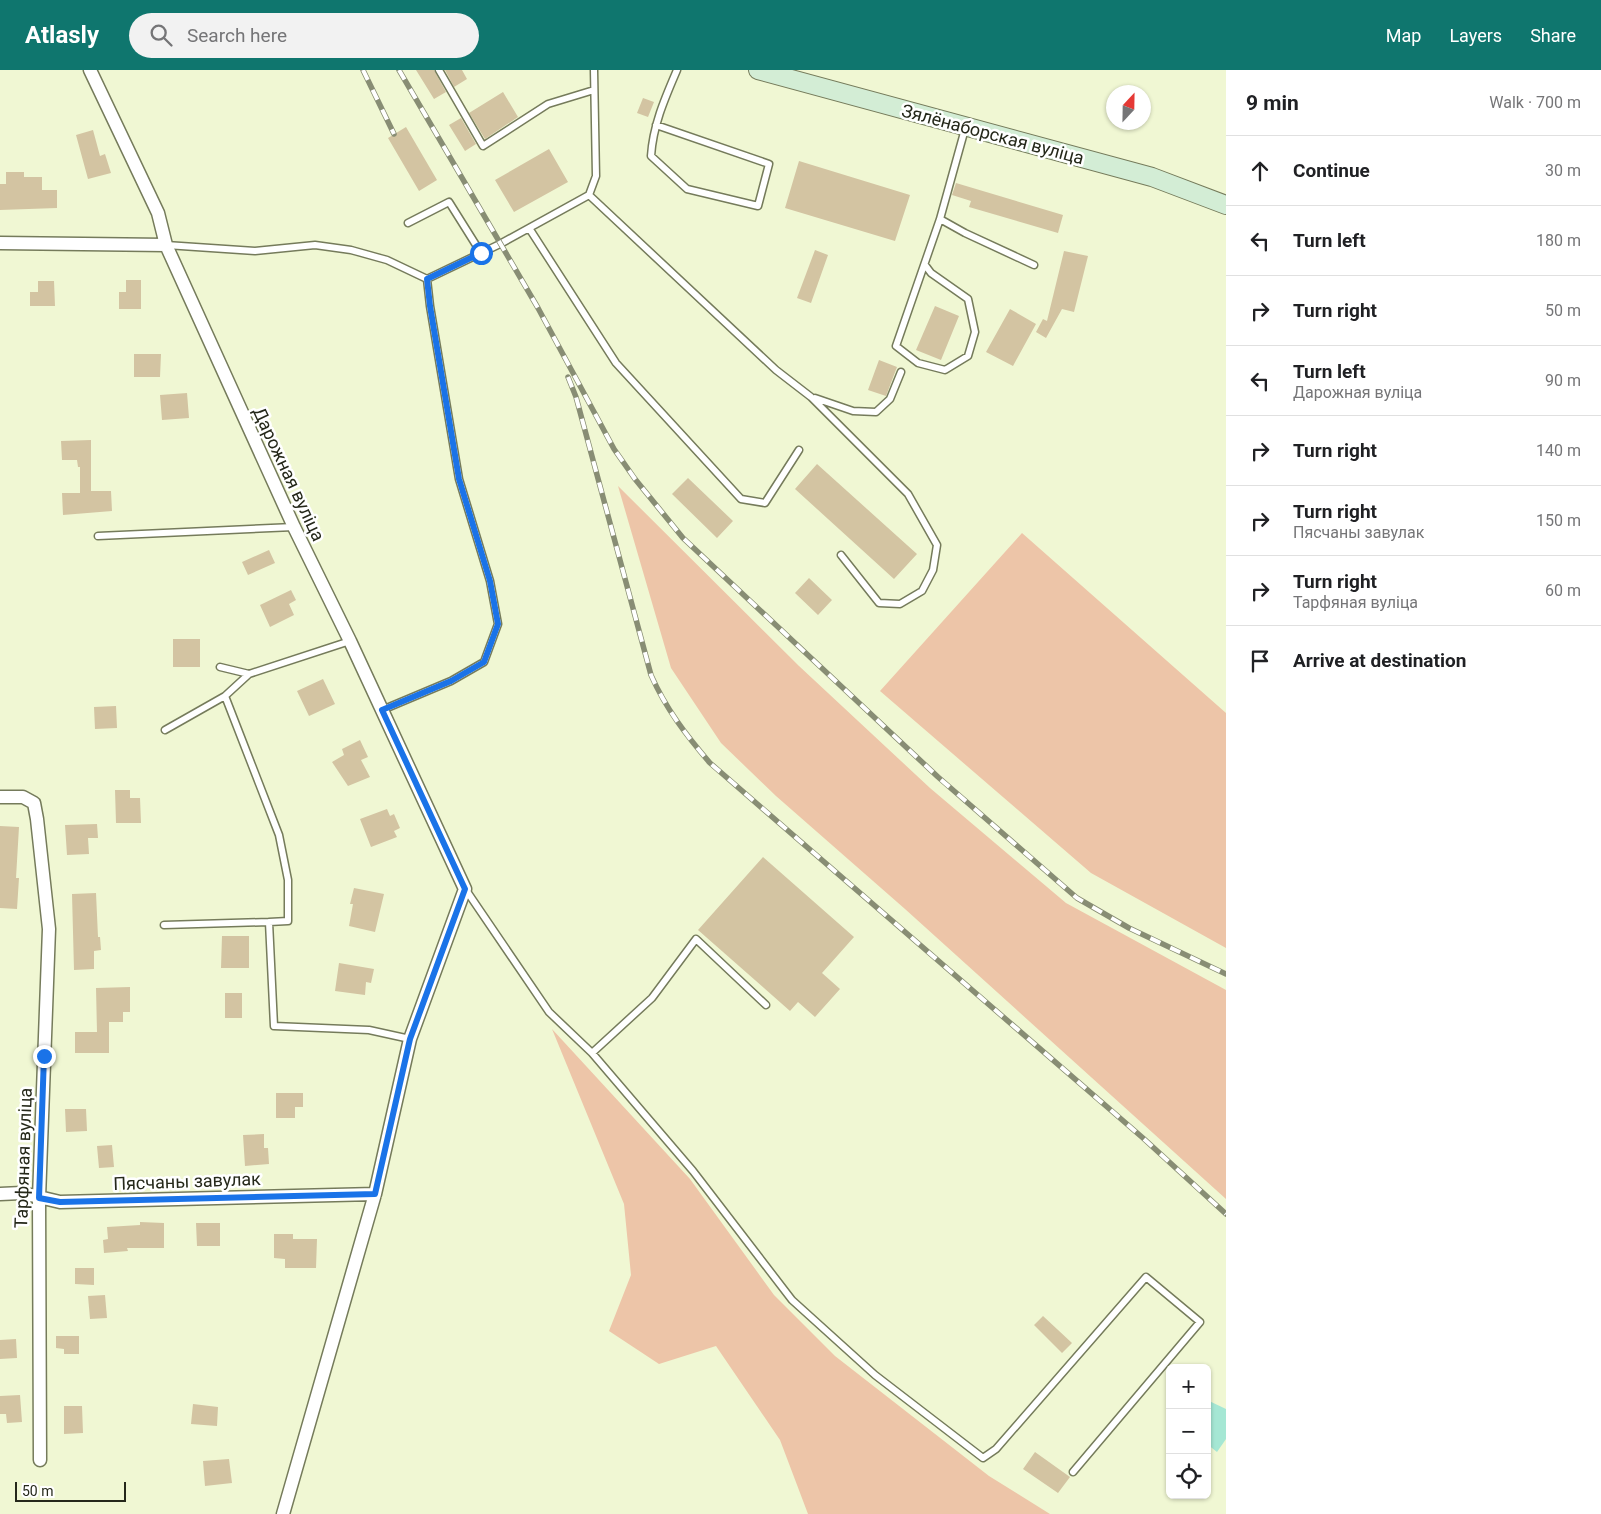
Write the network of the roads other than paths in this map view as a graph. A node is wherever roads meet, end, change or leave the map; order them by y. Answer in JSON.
{"nodes":[{"id":1,"x":90,"y":70,"type":"edge"},
{"id":2,"x":439,"y":70,"type":"edge"},
{"id":3,"x":594,"y":70,"type":"edge"},
{"id":4,"x":677,"y":70,"type":"edge"},
{"id":5,"x":758,"y":70,"type":"edge"},
{"id":6,"x":594,"y":90,"type":"junction"},
{"id":7,"x":656,"y":125,"type":"junction"},
{"id":8,"x":966,"y":127,"type":"junction"},
{"id":9,"x":589,"y":195,"type":"junction"},
{"id":10,"x":1226,"y":204,"type":"edge"},
{"id":11,"x":940,"y":219,"type":"junction"},
{"id":12,"x":408,"y":223,"type":"dead end"},
{"id":13,"x":529,"y":228,"type":"junction"},
{"id":14,"x":0,"y":243,"type":"edge"},
{"id":15,"x":166,"y":245,"type":"junction"},
{"id":16,"x":481,"y":253,"type":"junction"},
{"id":17,"x":925,"y":265,"type":"junction"},
{"id":18,"x":1034,"y":265,"type":"dead end"},
{"id":19,"x":427,"y":279,"type":"junction"},
{"id":20,"x":901,"y":372,"type":"dead end"},
{"id":21,"x":811,"y":397,"type":"junction"},
{"id":22,"x":799,"y":450,"type":"dead end"},
{"id":23,"x":294,"y":528,"type":"junction"},
{"id":24,"x":98,"y":536,"type":"dead end"},
{"id":25,"x":841,"y":555,"type":"dead end"},
{"id":26,"x":350,"y":642,"type":"junction"},
{"id":27,"x":220,"y":667,"type":"dead end"},
{"id":28,"x":249,"y":674,"type":"junction"},
{"id":29,"x":225,"y":696,"type":"junction"},
{"id":30,"x":382,"y":710,"type":"junction"},
{"id":31,"x":165,"y":730,"type":"dead end"},
{"id":32,"x":0,"y":797,"type":"edge"},
{"id":33,"x":465,"y":889,"type":"junction"},
{"id":34,"x":269,"y":922,"type":"junction"},
{"id":35,"x":164,"y":925,"type":"dead end"},
{"id":36,"x":766,"y":1006,"type":"dead end"},
{"id":37,"x":410,"y":1039,"type":"junction"},
{"id":38,"x":592,"y":1053,"type":"junction"},
{"id":39,"x":0,"y":1194,"type":"edge"},
{"id":40,"x":375,"y":1194,"type":"junction"},
{"id":41,"x":39,"y":1198,"type":"junction"},
{"id":42,"x":40,"y":1460,"type":"dead end"},
{"id":43,"x":1073,"y":1472,"type":"dead end"},
{"id":44,"x":283,"y":1514,"type":"edge"}],
"edges":[{"from":1,"to":15,"type":"street","name":"Дарожная вуліца"},
{"from":2,"to":6,"type":"lane"},
{"from":3,"to":6,"type":"lane"},
{"from":4,"to":7,"type":"lane"},
{"from":5,"to":8,"type":"main road","name":"Зялёнаборская вуліца"},
{"from":6,"to":9,"type":"lane"},
{"from":7,"to":7,"type":"lane"},
{"from":8,"to":10,"type":"main road","name":"Зялёнаборская вуліца"},
{"from":8,"to":11,"type":"lane"},
{"from":9,"to":13,"type":"lane"},
{"from":9,"to":21,"type":"lane"},
{"from":11,"to":17,"type":"lane"},
{"from":11,"to":18,"type":"lane"},
{"from":12,"to":16,"type":"lane"},
{"from":13,"to":16,"type":"lane"},
{"from":13,"to":22,"type":"lane"},
{"from":14,"to":15,"type":"street"},
{"from":15,"to":19,"type":"lane"},
{"from":15,"to":23,"type":"street","name":"Дарожная вуліца"},
{"from":16,"to":19,"type":"lane"},
{"from":17,"to":17,"type":"lane"},
{"from":19,"to":30,"type":"lane"},
{"from":20,"to":21,"type":"lane"},
{"from":21,"to":25,"type":"lane"},
{"from":23,"to":24,"type":"lane"},
{"from":23,"to":26,"type":"street","name":"Дарожная вуліца"},
{"from":26,"to":28,"type":"lane"},
{"from":26,"to":30,"type":"street","name":"Дарожная вуліца"},
{"from":27,"to":28,"type":"lane"},
{"from":28,"to":29,"type":"lane"},
{"from":29,"to":31,"type":"lane"},
{"from":29,"to":34,"type":"lane"},
{"from":30,"to":33,"type":"street","name":"Дарожная вуліца"},
{"from":32,"to":41,"type":"street","name":"Тарфяная вуліца"},
{"from":33,"to":37,"type":"street"},
{"from":33,"to":38,"type":"lane"},
{"from":34,"to":35,"type":"lane"},
{"from":34,"to":37,"type":"lane"},
{"from":36,"to":38,"type":"lane"},
{"from":37,"to":40,"type":"street"},
{"from":38,"to":43,"type":"lane"},
{"from":39,"to":41,"type":"street","name":"Пясчаны завулак"},
{"from":40,"to":41,"type":"street","name":"Пясчаны завулак"},
{"from":40,"to":44,"type":"street"},
{"from":41,"to":42,"type":"street","name":"Тарфяная вуліца"}]}
